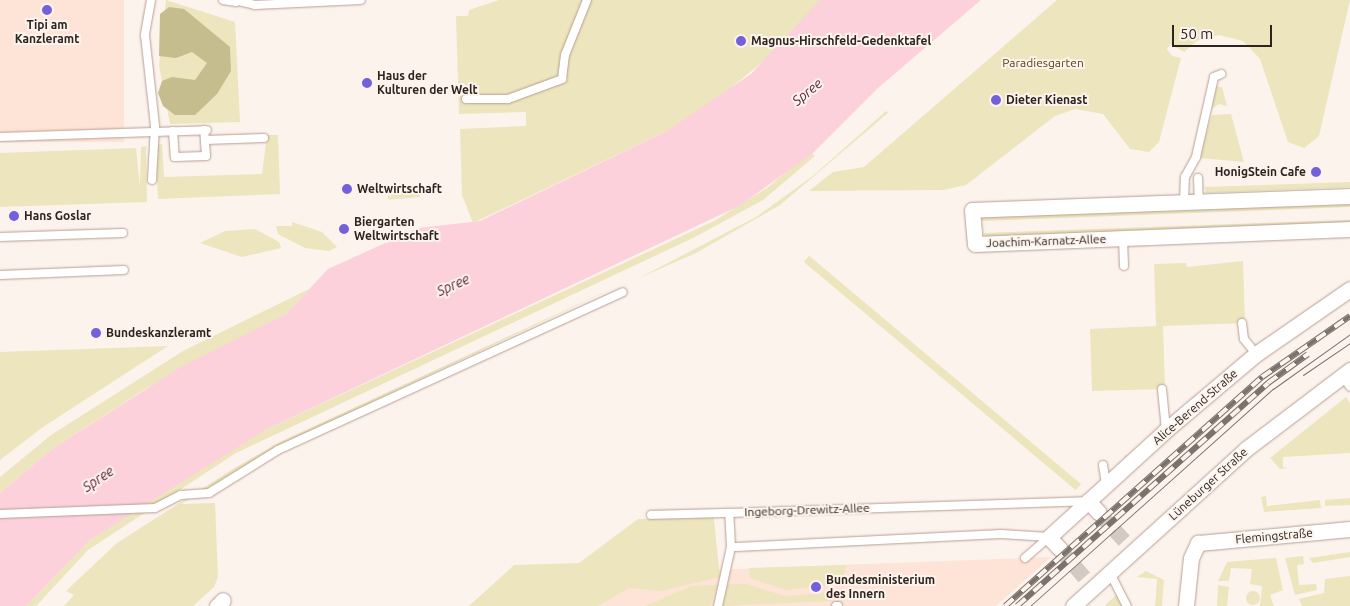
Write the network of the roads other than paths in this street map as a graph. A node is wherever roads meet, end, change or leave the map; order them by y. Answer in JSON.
{"nodes":[{"id":1,"x":151,"y":0,"type":"edge"},
{"id":2,"x":223,"y":0,"type":"edge"},
{"id":3,"x":362,"y":0,"type":"edge"},
{"id":4,"x":586,"y":0,"type":"edge"},
{"id":5,"x":236,"y":1,"type":"edge"},
{"id":6,"x":1221,"y":74,"type":"dead end"},
{"id":7,"x":466,"y":98,"type":"dead end"},
{"id":8,"x":153,"y":131,"type":"junction"},
{"id":9,"x":173,"y":131,"type":"junction"},
{"id":10,"x":0,"y":137,"type":"edge"},
{"id":11,"x":264,"y":138,"type":"dead end"},
{"id":12,"x":205,"y":140,"type":"junction"},
{"id":13,"x":1198,"y":178,"type":"dead end"},
{"id":14,"x":152,"y":180,"type":"dead end"},
{"id":15,"x":1350,"y":196,"type":"edge"},
{"id":16,"x":1191,"y":202,"type":"junction"},
{"id":17,"x":1350,"y":229,"type":"edge"},
{"id":18,"x":123,"y":233,"type":"dead end"},
{"id":19,"x":0,"y":237,"type":"edge"},
{"id":20,"x":1123,"y":238,"type":"junction"},
{"id":21,"x":1124,"y":266,"type":"dead end"},
{"id":22,"x":124,"y":270,"type":"dead end"},
{"id":23,"x":0,"y":275,"type":"edge"},
{"id":24,"x":1350,"y":289,"type":"edge"},
{"id":25,"x":622,"y":292,"type":"dead end"},
{"id":26,"x":1242,"y":323,"type":"dead end"},
{"id":27,"x":1256,"y":354,"type":"junction"},
{"id":28,"x":1347,"y":378,"type":"edge"},
{"id":29,"x":1162,"y":389,"type":"dead end"},
{"id":30,"x":1166,"y":430,"type":"junction"},
{"id":31,"x":1103,"y":464,"type":"dead end"},
{"id":32,"x":1106,"y":485,"type":"junction"},
{"id":33,"x":1088,"y":501,"type":"junction"},
{"id":34,"x":729,"y":513,"type":"junction"},
{"id":35,"x":1099,"y":513,"type":"tunnel mouth"},
{"id":36,"x":0,"y":514,"type":"edge"},
{"id":37,"x":651,"y":516,"type":"dead end"},
{"id":38,"x":1350,"y":529,"type":"edge"},
{"id":39,"x":1049,"y":537,"type":"junction"},
{"id":40,"x":731,"y":547,"type":"junction"},
{"id":41,"x":1060,"y":549,"type":"tunnel mouth"},
{"id":42,"x":1025,"y":558,"type":"dead end"},
{"id":43,"x":1110,"y":574,"type":"junction"},
{"id":44,"x":718,"y":606,"type":"edge"},
{"id":45,"x":1073,"y":606,"type":"edge"},
{"id":46,"x":1127,"y":606,"type":"edge"},
{"id":47,"x":1186,"y":606,"type":"edge"}],
"edges":[{"from":1,"to":8,"type":"lane"},
{"from":2,"to":5,"type":"lane"},
{"from":3,"to":5,"type":"lane"},
{"from":4,"to":7,"type":"lane"},
{"from":6,"to":16,"type":"lane"},
{"from":8,"to":9,"type":"lane"},
{"from":8,"to":10,"type":"lane"},
{"from":8,"to":14,"type":"lane"},
{"from":9,"to":12,"type":"lane"},
{"from":9,"to":12,"type":"lane"},
{"from":11,"to":12,"type":"lane"},
{"from":13,"to":16,"type":"lane"},
{"from":15,"to":16,"type":"street","name":"Joachim-Karnatz-Allee"},
{"from":16,"to":20,"type":"street","name":"Joachim-Karnatz-Allee"},
{"from":17,"to":20,"type":"street","name":"Joachim-Karnatz-Allee"},
{"from":18,"to":19,"type":"lane"},
{"from":20,"to":21,"type":"lane"},
{"from":22,"to":23,"type":"lane"},
{"from":24,"to":27,"type":"street","name":"Alice-Berend-Straße"},
{"from":25,"to":36,"type":"lane"},
{"from":26,"to":27,"type":"lane"},
{"from":27,"to":30,"type":"street","name":"Alice-Berend-Straße"},
{"from":28,"to":43,"type":"street","name":"Lüneburger Straße"},
{"from":29,"to":30,"type":"lane"},
{"from":30,"to":32,"type":"street","name":"Alice-Berend-Straße"},
{"from":31,"to":32,"type":"lane"},
{"from":32,"to":33,"type":"street","name":"Alice-Berend-Straße"},
{"from":33,"to":34,"type":"lane","name":"Ingeborg-Drewitz-Allee"},
{"from":33,"to":35,"type":"street"},
{"from":33,"to":39,"type":"street","name":"Alice-Berend-Straße"},
{"from":34,"to":37,"type":"lane"},
{"from":34,"to":40,"type":"lane","name":"Ingeborg-Drewitz-Allee"},
{"from":38,"to":47,"type":"street","name":"Flemingstraße"},
{"from":39,"to":40,"type":"lane"},
{"from":39,"to":41,"type":"street"},
{"from":39,"to":42,"type":"lane"},
{"from":40,"to":44,"type":"lane","name":"Ingeborg-Drewitz-Allee"},
{"from":43,"to":45,"type":"street","name":"Lüneburger Straße"},
{"from":43,"to":46,"type":"lane"}]}
